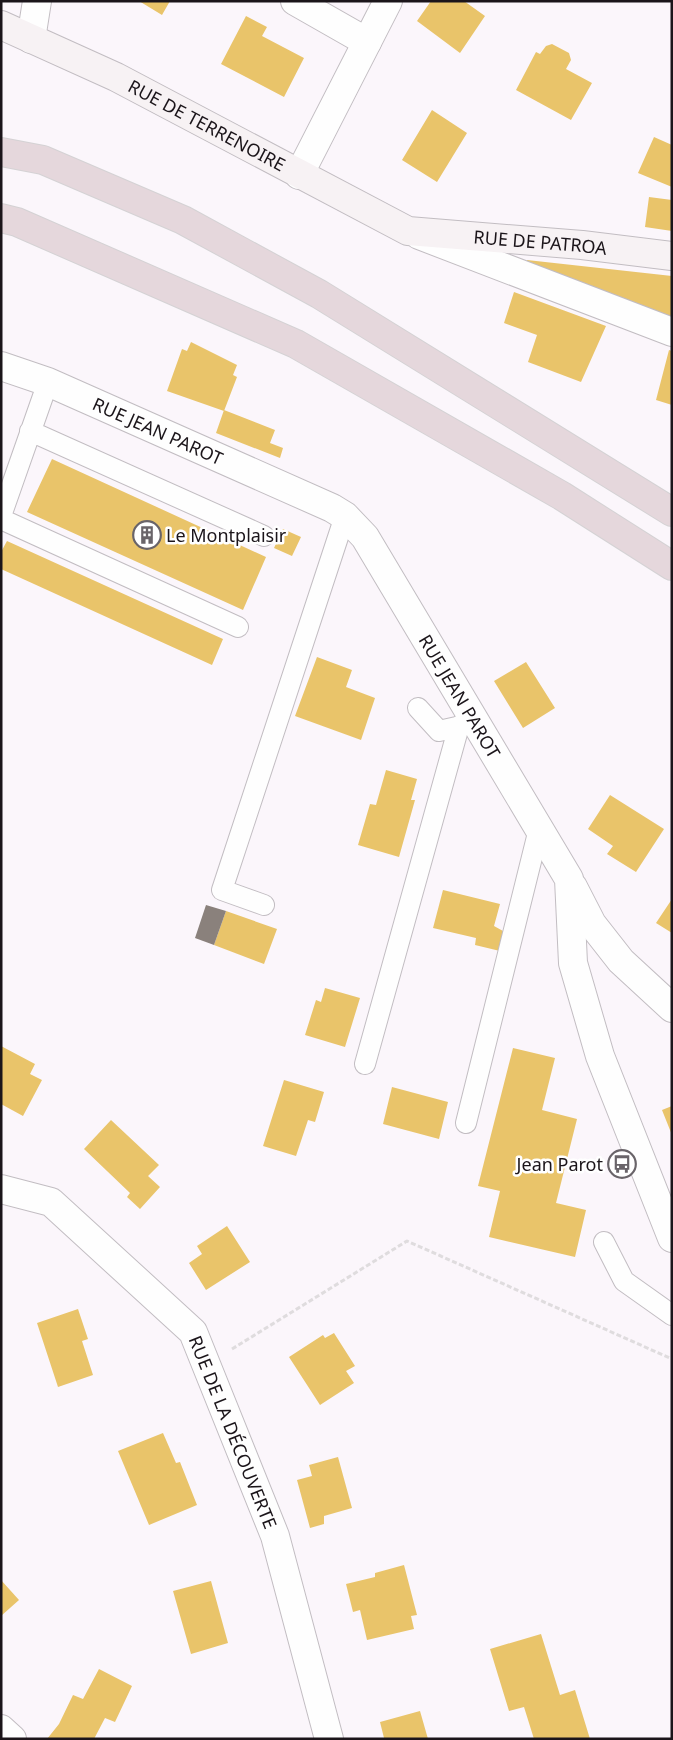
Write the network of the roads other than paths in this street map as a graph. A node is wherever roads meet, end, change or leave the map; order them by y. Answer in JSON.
{"nodes":[{"id":1,"x":37,"y":1,"type":"edge"},
{"id":2,"x":295,"y":1,"type":"edge"},
{"id":3,"x":388,"y":1,"type":"edge"},
{"id":4,"x":1,"y":25,"type":"edge"},
{"id":5,"x":31,"y":38,"type":"junction"},
{"id":6,"x":367,"y":42,"type":"junction"},
{"id":7,"x":1,"y":152,"type":"edge"},
{"id":8,"x":299,"y":174,"type":"junction"},
{"id":9,"x":1,"y":218,"type":"edge"},
{"id":10,"x":408,"y":231,"type":"junction"},
{"id":11,"x":672,"y":256,"type":"edge"},
{"id":12,"x":672,"y":332,"type":"edge"},
{"id":13,"x":1,"y":366,"type":"edge"},
{"id":14,"x":48,"y":382,"type":"junction"},
{"id":15,"x":30,"y":431,"type":"junction"},
{"id":16,"x":672,"y":512,"type":"edge"},
{"id":17,"x":345,"y":516,"type":"junction"},
{"id":18,"x":1,"y":518,"type":"edge"},
{"id":19,"x":264,"y":536,"type":"dead end"},
{"id":20,"x":672,"y":566,"type":"edge"},
{"id":21,"x":238,"y":627,"type":"dead end"},
{"id":22,"x":418,"y":708,"type":"dead end"},
{"id":23,"x":468,"y":724,"type":"junction"},
{"id":24,"x":539,"y":830,"type":"junction"},
{"id":25,"x":569,"y":879,"type":"junction"},
{"id":26,"x":264,"y":905,"type":"dead end"},
{"id":27,"x":672,"y":1008,"type":"edge"},
{"id":28,"x":364,"y":1064,"type":"dead end"},
{"id":29,"x":466,"y":1123,"type":"dead end"},
{"id":30,"x":1,"y":1189,"type":"edge"},
{"id":31,"x":672,"y":1238,"type":"edge"},
{"id":32,"x":604,"y":1242,"type":"dead end"},
{"id":33,"x":672,"y":1315,"type":"edge"},
{"id":34,"x":1,"y":1729,"type":"edge"},
{"id":35,"x":12,"y":1739,"type":"edge"},
{"id":36,"x":329,"y":1739,"type":"edge"}],
"edges":[{"from":1,"to":5,"type":"street"},
{"from":2,"to":6,"type":"street"},
{"from":3,"to":6,"type":"street"},
{"from":4,"to":5,"type":"street","name":"RUE DE TERRENOIRE"},
{"from":5,"to":8,"type":"street","name":"RUE DE TERRENOIRE"},
{"from":6,"to":8,"type":"street"},
{"from":7,"to":16,"type":"highway"},
{"from":8,"to":10,"type":"street","name":"RUE DE TERRENOIRE"},
{"from":9,"to":20,"type":"highway"},
{"from":10,"to":11,"type":"street","name":"RUE DE PATROA"},
{"from":10,"to":12,"type":"street"},
{"from":13,"to":14,"type":"street","name":"RUE JEAN PAROT"},
{"from":14,"to":15,"type":"lane"},
{"from":14,"to":17,"type":"street","name":"RUE JEAN PAROT"},
{"from":15,"to":18,"type":"lane"},
{"from":15,"to":19,"type":"lane"},
{"from":17,"to":23,"type":"street","name":"RUE JEAN PAROT"},
{"from":17,"to":26,"type":"lane"},
{"from":18,"to":21,"type":"lane"},
{"from":22,"to":23,"type":"lane"},
{"from":23,"to":24,"type":"street","name":"RUE JEAN PAROT"},
{"from":23,"to":28,"type":"lane"},
{"from":24,"to":25,"type":"street","name":"RUE JEAN PAROT"},
{"from":24,"to":29,"type":"lane"},
{"from":25,"to":27,"type":"street"},
{"from":25,"to":31,"type":"street","name":"RUE JEAN PAROT"},
{"from":30,"to":36,"type":"street","name":"RUE DE LA DÉCOUVERTE"},
{"from":32,"to":33,"type":"lane"},
{"from":34,"to":35,"type":"street"}]}
